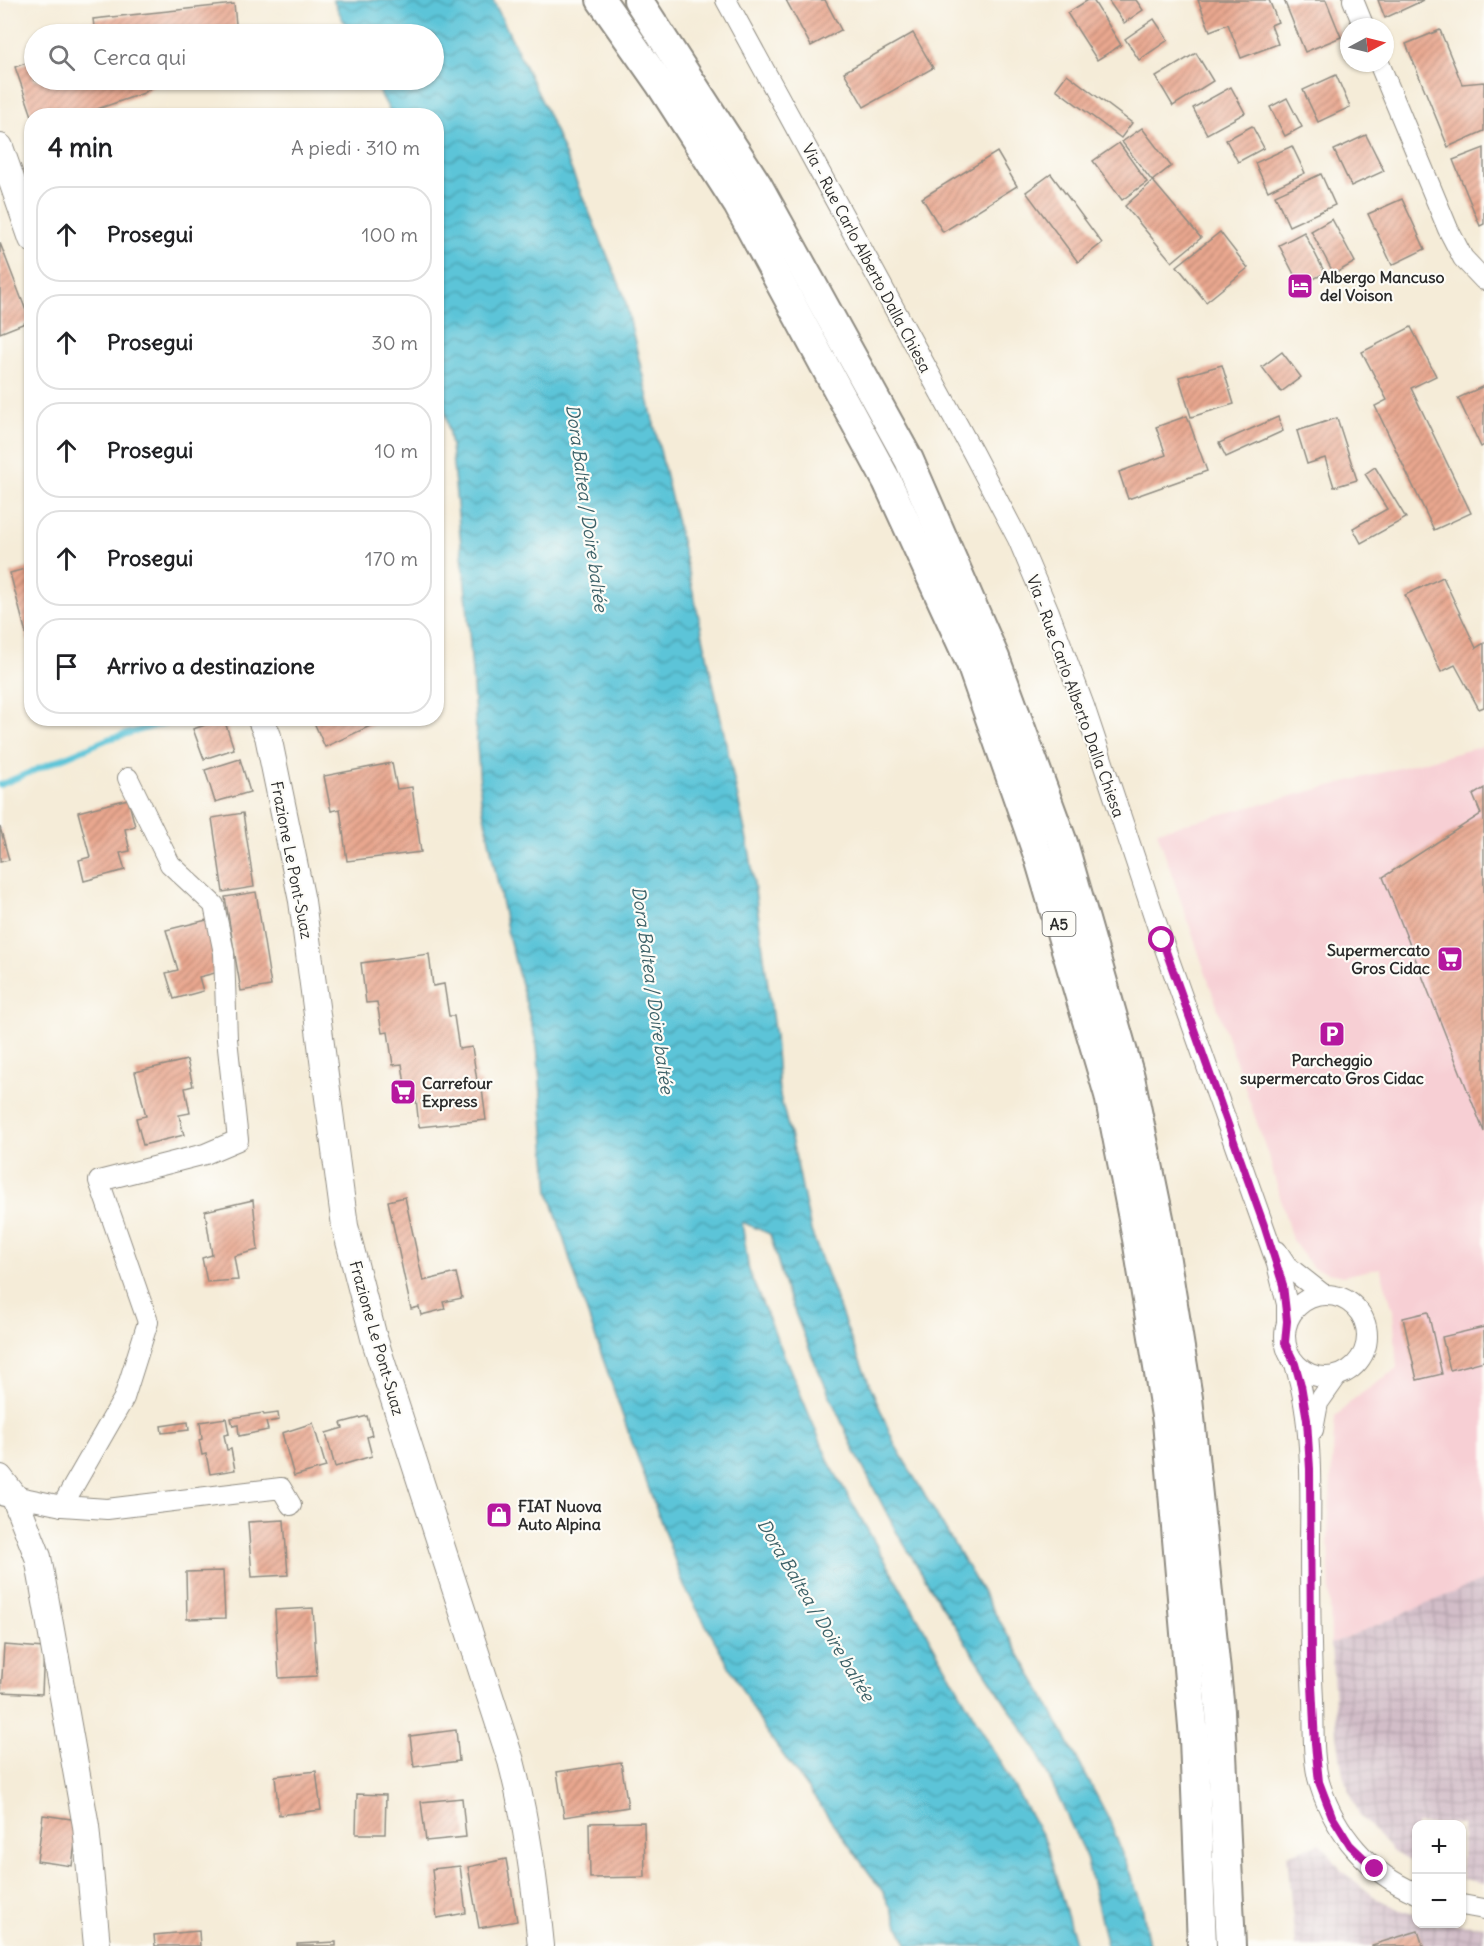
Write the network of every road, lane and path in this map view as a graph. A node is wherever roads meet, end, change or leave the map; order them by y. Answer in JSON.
{"nodes":[{"id":1,"x":601,"y":0,"type":"edge"},
{"id":2,"x":638,"y":0,"type":"edge"},
{"id":3,"x":726,"y":0,"type":"edge"},
{"id":4,"x":1353,"y":0,"type":"edge"},
{"id":5,"x":1360,"y":18,"type":"edge"},
{"id":6,"x":1383,"y":72,"type":"edge"},
{"id":7,"x":0,"y":147,"type":"edge"},
{"id":8,"x":24,"y":216,"type":"edge"},
{"id":9,"x":1484,"y":280,"type":"edge"},
{"id":10,"x":264,"y":726,"type":"edge"},
{"id":11,"x":128,"y":778,"type":"dead end"},
{"id":12,"x":1265,"y":1228,"type":"junction"},
{"id":13,"x":1324,"y":1295,"type":"junction"},
{"id":14,"x":1287,"y":1321,"type":"junction"},
{"id":15,"x":1295,"y":1364,"type":"junction"},
{"id":16,"x":1337,"y":1376,"type":"junction"},
{"id":17,"x":1310,"y":1469,"type":"junction"},
{"id":18,"x":5,"y":1490,"type":"edge"},
{"id":19,"x":291,"y":1505,"type":"dead end"},
{"id":20,"x":62,"y":1506,"type":"junction"},
{"id":21,"x":1412,"y":1891,"type":"edge"},
{"id":22,"x":1466,"y":1906,"type":"edge"},
{"id":23,"x":1484,"y":1909,"type":"edge"},
{"id":24,"x":97,"y":1946,"type":"edge"},
{"id":25,"x":541,"y":1946,"type":"edge"},
{"id":26,"x":1202,"y":1946,"type":"edge"},
{"id":27,"x":1231,"y":1946,"type":"edge"}],
"edges":[{"from":1,"to":26,"type":"highway","number":"A5"},
{"from":2,"to":27,"type":"highway","number":"A5"},
{"from":3,"to":12,"type":"street","name":"Via - Rue Carlo Alberto Dalla Chiesa"},
{"from":4,"to":5,"type":"street"},
{"from":6,"to":9,"type":"street"},
{"from":7,"to":8,"type":"main road"},
{"from":10,"to":25,"type":"main road","name":"Frazione Le Pont-Suaz"},
{"from":11,"to":20,"type":"street"},
{"from":12,"to":13,"type":"street"},
{"from":12,"to":14,"type":"street"},
{"from":13,"to":14,"type":"street"},
{"from":13,"to":16,"type":"street"},
{"from":14,"to":15,"type":"street"},
{"from":15,"to":16,"type":"street"},
{"from":15,"to":17,"type":"street"},
{"from":16,"to":17,"type":"street"},
{"from":17,"to":21,"type":"street"},
{"from":18,"to":20,"type":"street"},
{"from":18,"to":24,"type":"main road"},
{"from":19,"to":20,"type":"street"},
{"from":22,"to":23,"type":"street"}]}
